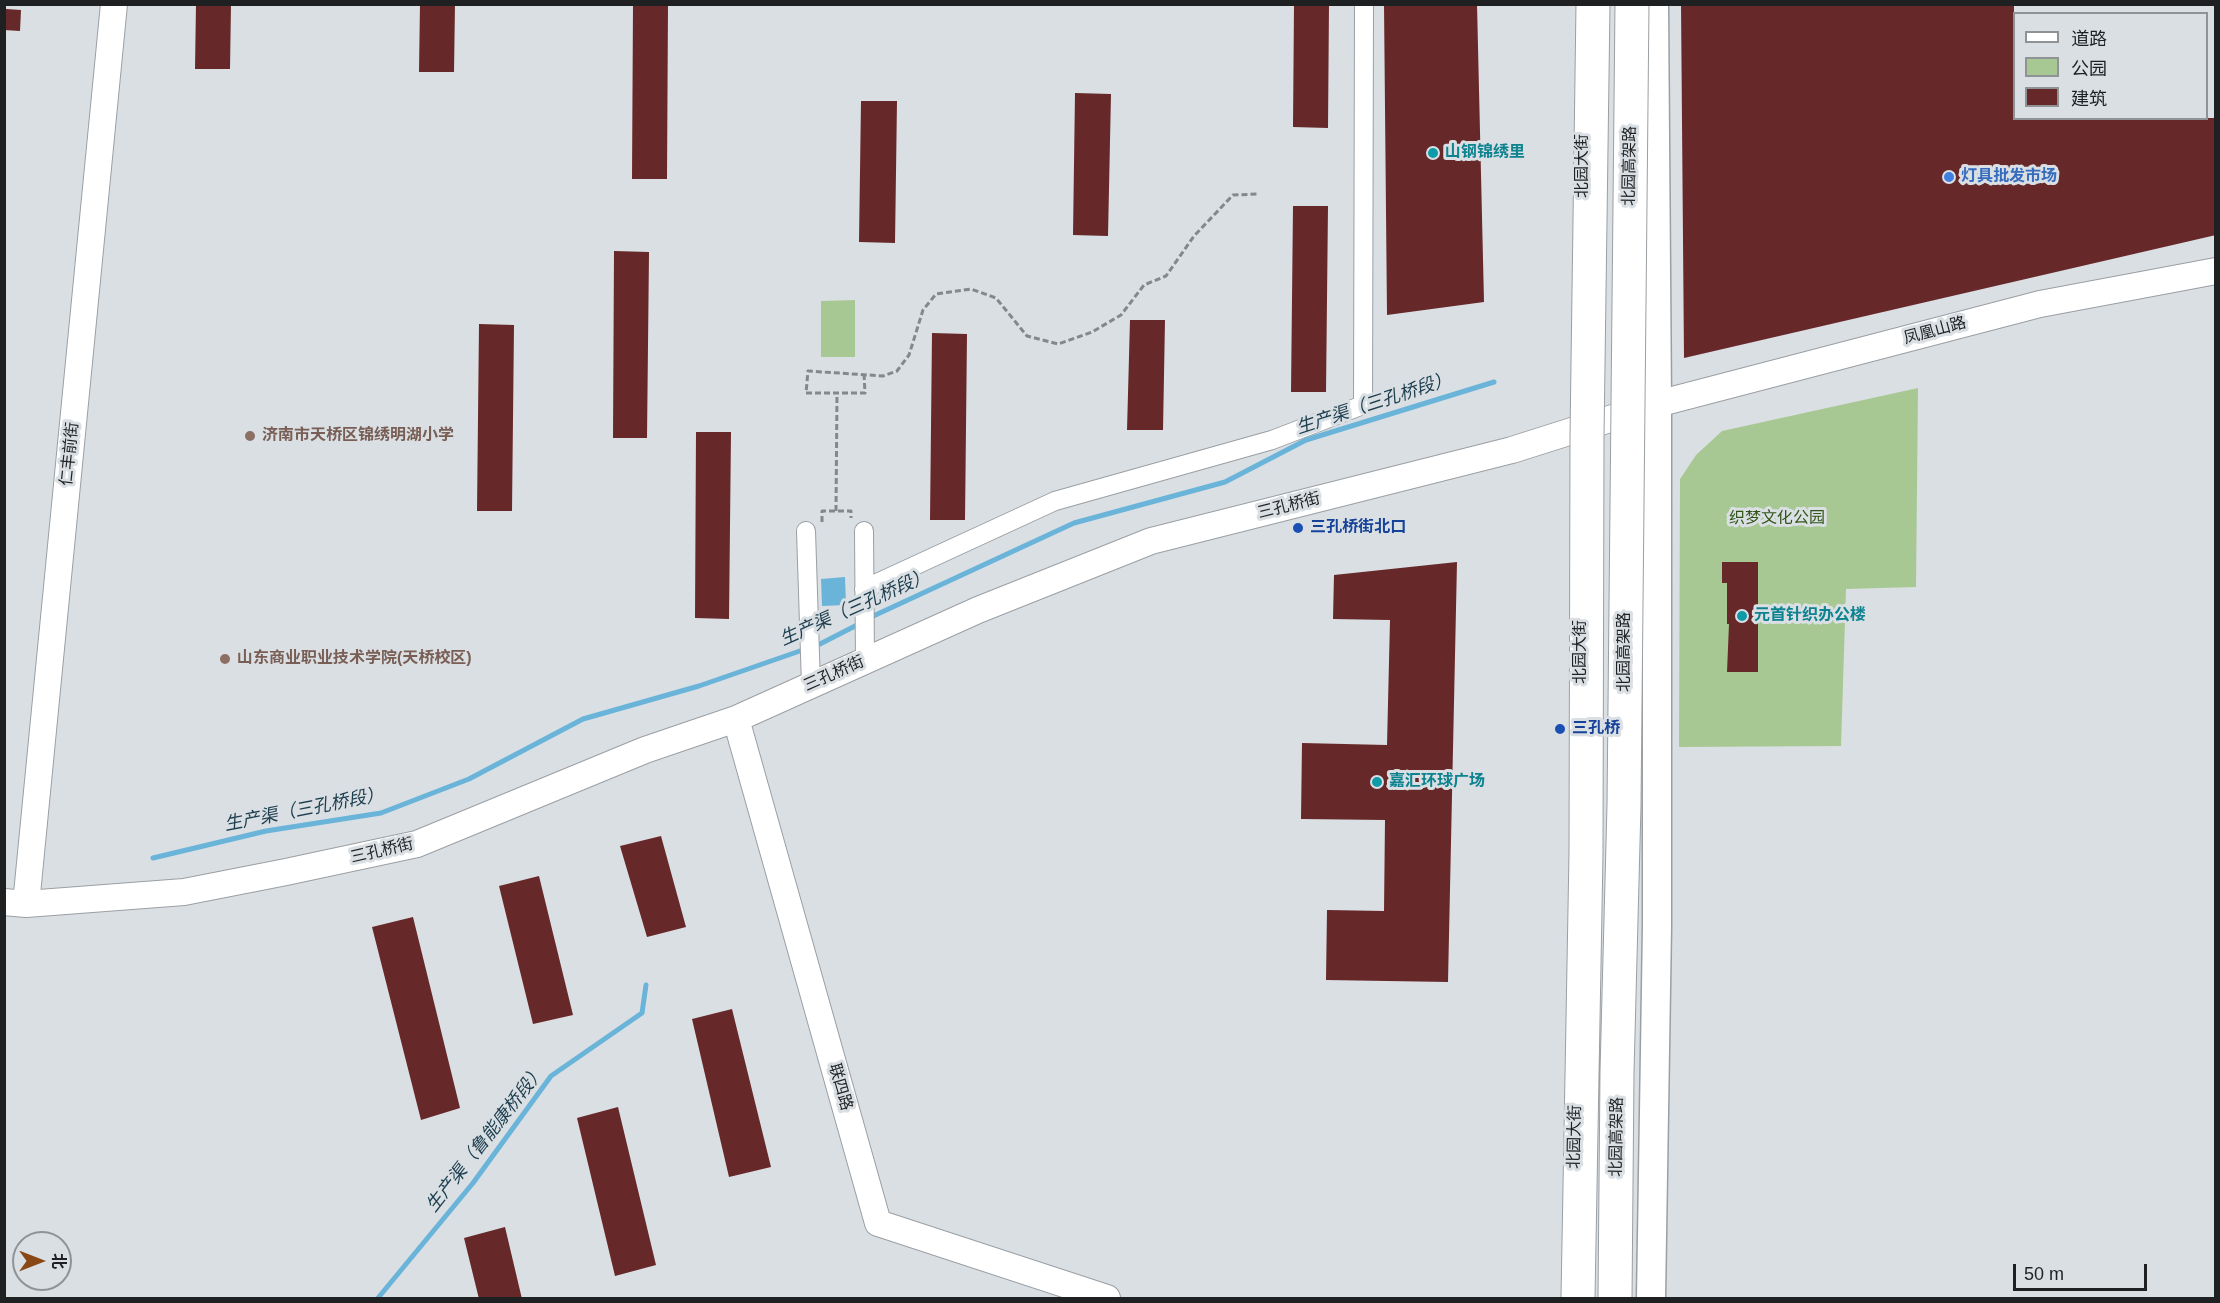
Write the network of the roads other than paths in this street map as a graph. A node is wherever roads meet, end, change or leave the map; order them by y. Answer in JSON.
{"nodes":[{"id":1,"x":114,"y":4,"type":"edge"},
{"id":2,"x":1364,"y":4,"type":"edge"},
{"id":3,"x":1584,"y":4,"type":"edge"},
{"id":4,"x":1593,"y":4,"type":"edge"},
{"id":5,"x":1632,"y":4,"type":"edge"},
{"id":6,"x":1654,"y":4,"type":"edge"},
{"id":7,"x":2216,"y":271,"type":"edge"},
{"id":8,"x":1657,"y":404,"type":"junction"},
{"id":9,"x":1580,"y":430,"type":"junction"},
{"id":10,"x":806,"y":531,"type":"dead end"},
{"id":11,"x":864,"y":531,"type":"dead end"},
{"id":12,"x":864,"y":589,"type":"junction"},
{"id":13,"x":865,"y":661,"type":"junction"},
{"id":14,"x":811,"y":685,"type":"junction"},
{"id":15,"x":736,"y":719,"type":"junction"},
{"id":16,"x":1586,"y":853,"type":"junction"},
{"id":17,"x":15,"y":903,"type":"edge"},
{"id":18,"x":1107,"y":1299,"type":"edge"},
{"id":19,"x":1557,"y":1299,"type":"edge"},
{"id":20,"x":1572,"y":1299,"type":"edge"},
{"id":21,"x":1578,"y":1299,"type":"edge"},
{"id":22,"x":1615,"y":1299,"type":"edge"},
{"id":23,"x":1651,"y":1299,"type":"edge"}],
"edges":[{"from":1,"to":17,"type":"main road","name":"仁丰前街"},
{"from":2,"to":12,"type":"street"},
{"from":3,"to":9,"type":"main road","name":"北园大街"},
{"from":4,"to":16,"type":"highway","bridge":true},
{"from":5,"to":22,"type":"highway","name":"北园高架路","bridge":true},
{"from":6,"to":8,"type":"main road"},
{"from":7,"to":8,"type":"main road","name":"凤凰山路"},
{"from":8,"to":9,"type":"main road","name":"三孔桥街"},
{"from":8,"to":23,"type":"main road"},
{"from":9,"to":13,"type":"main road","name":"三孔桥街"},
{"from":9,"to":20,"type":"main road","name":"北园大街"},
{"from":10,"to":14,"type":"street"},
{"from":11,"to":12,"type":"street"},
{"from":12,"to":13,"type":"street"},
{"from":13,"to":14,"type":"main road","name":"三孔桥街"},
{"from":14,"to":15,"type":"main road","name":"三孔桥街"},
{"from":15,"to":17,"type":"main road","name":"三孔桥街"},
{"from":15,"to":18,"type":"main road","name":"联四路"},
{"from":16,"to":19,"type":"highway","bridge":true},
{"from":16,"to":21,"type":"highway","bridge":true}]}
